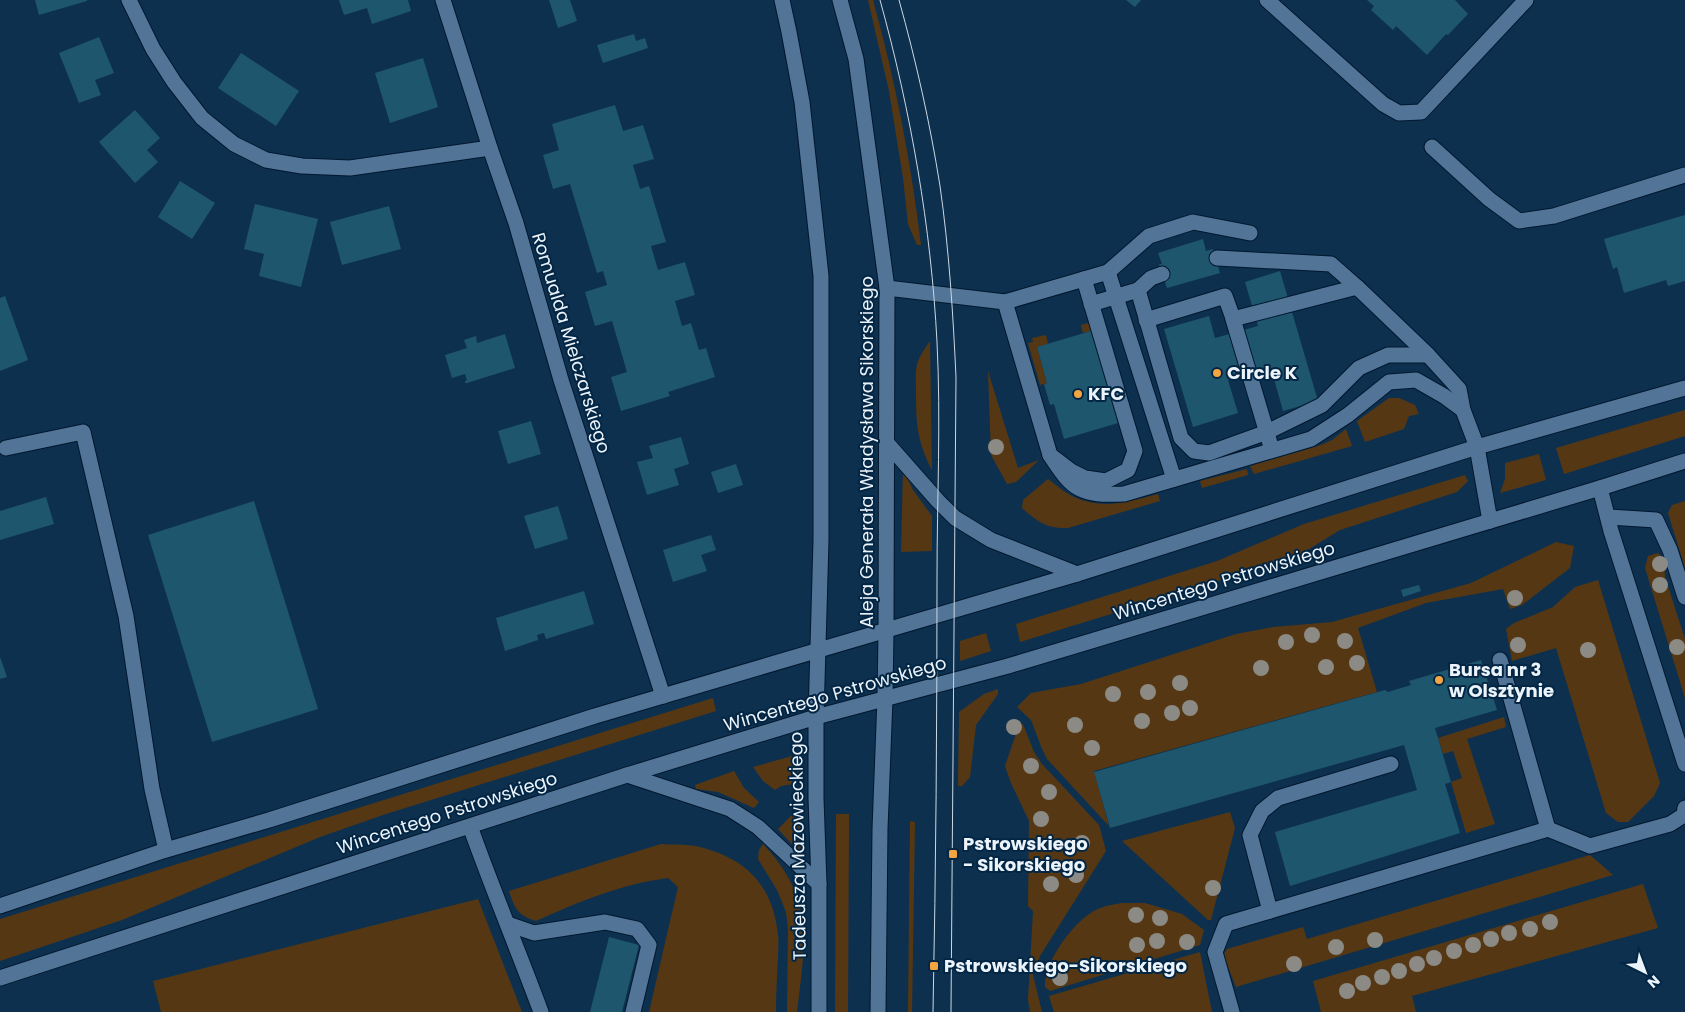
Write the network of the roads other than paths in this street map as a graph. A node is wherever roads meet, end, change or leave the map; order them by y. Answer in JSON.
{"nodes":[{"id":1,"x":129,"y":0,"type":"edge"},
{"id":2,"x":444,"y":0,"type":"edge"},
{"id":3,"x":782,"y":0,"type":"edge"},
{"id":4,"x":840,"y":0,"type":"edge"},
{"id":5,"x":1267,"y":0,"type":"edge"},
{"id":6,"x":1526,"y":0,"type":"edge"},
{"id":7,"x":1432,"y":147,"type":"dead end"},
{"id":8,"x":490,"y":148,"type":"junction"},
{"id":9,"x":1685,"y":175,"type":"edge"},
{"id":10,"x":1250,"y":233,"type":"dead end"},
{"id":11,"x":1218,"y":258,"type":"dead end"},
{"id":12,"x":1108,"y":272,"type":"junction"},
{"id":13,"x":1162,"y":274,"type":"dead end"},
{"id":14,"x":1084,"y":279,"type":"junction"},
{"id":15,"x":1357,"y":287,"type":"junction"},
{"id":16,"x":888,"y":288,"type":"junction"},
{"id":17,"x":1138,"y":290,"type":"junction"},
{"id":18,"x":1116,"y":297,"type":"junction"},
{"id":19,"x":1005,"y":302,"type":"junction"},
{"id":20,"x":1091,"y":304,"type":"junction"},
{"id":21,"x":1146,"y":320,"type":"junction"},
{"id":22,"x":1234,"y":322,"type":"junction"},
{"id":23,"x":1428,"y":355,"type":"junction"},
{"id":24,"x":1685,"y":388,"type":"edge"},
{"id":25,"x":1463,"y":410,"type":"junction"},
{"id":26,"x":1267,"y":432,"type":"junction"},
{"id":27,"x":886,"y":442,"type":"junction"},
{"id":28,"x":1162,"y":446,"type":"junction"},
{"id":29,"x":6,"y":448,"type":"dead end"},
{"id":30,"x":1477,"y":448,"type":"junction"},
{"id":31,"x":1272,"y":450,"type":"junction"},
{"id":32,"x":1194,"y":451,"type":"junction"},
{"id":33,"x":1050,"y":455,"type":"junction"},
{"id":34,"x":1685,"y":460,"type":"edge"},
{"id":35,"x":1174,"y":479,"type":"junction"},
{"id":36,"x":1600,"y":488,"type":"junction"},
{"id":37,"x":1609,"y":517,"type":"junction"},
{"id":38,"x":1490,"y":521,"type":"junction"},
{"id":39,"x":1077,"y":574,"type":"junction"},
{"id":40,"x":1685,"y":597,"type":"edge"},
{"id":41,"x":886,"y":630,"type":"junction"},
{"id":42,"x":819,"y":650,"type":"junction"},
{"id":43,"x":1500,"y":660,"type":"dead end"},
{"id":44,"x":663,"y":696,"type":"junction"},
{"id":45,"x":885,"y":698,"type":"junction"},
{"id":46,"x":816,"y":717,"type":"junction"},
{"id":47,"x":1391,"y":764,"type":"dead end"},
{"id":48,"x":1685,"y":764,"type":"edge"},
{"id":49,"x":627,"y":775,"type":"junction"},
{"id":50,"x":1685,"y":813,"type":"edge"},
{"id":51,"x":470,"y":826,"type":"junction"},
{"id":52,"x":1548,"y":830,"type":"junction"},
{"id":53,"x":166,"y":850,"type":"junction"},
{"id":54,"x":819,"y":884,"type":"junction"},
{"id":55,"x":0,"y":906,"type":"edge"},
{"id":56,"x":1270,"y":912,"type":"junction"},
{"id":57,"x":508,"y":924,"type":"junction"},
{"id":58,"x":0,"y":978,"type":"edge"},
{"id":59,"x":541,"y":1012,"type":"edge"},
{"id":60,"x":633,"y":1012,"type":"edge"},
{"id":61,"x":819,"y":1012,"type":"edge"},
{"id":62,"x":878,"y":1012,"type":"edge"},
{"id":63,"x":1232,"y":1012,"type":"edge"}],
"edges":[{"from":1,"to":8,"type":"street"},
{"from":2,"to":8,"type":"street","name":"Romualda Mielczarskiego"},
{"from":3,"to":42,"type":"street"},
{"from":4,"to":16,"type":"street","name":"Aleja Generała Władysława Sikorskiego"},
{"from":5,"to":6,"type":"street"},
{"from":7,"to":9,"type":"street"},
{"from":8,"to":44,"type":"street","name":"Romualda Mielczarskiego"},
{"from":10,"to":12,"type":"street"},
{"from":11,"to":15,"type":"street"},
{"from":12,"to":14,"type":"street"},
{"from":12,"to":18,"type":"street"},
{"from":13,"to":17,"type":"street"},
{"from":14,"to":19,"type":"street"},
{"from":14,"to":20,"type":"street"},
{"from":15,"to":22,"type":"street"},
{"from":15,"to":23,"type":"street"},
{"from":16,"to":19,"type":"street"},
{"from":16,"to":27,"type":"street","name":"Aleja Generała Władysława Sikorskiego"},
{"from":17,"to":18,"type":"street"},
{"from":17,"to":21,"type":"street"},
{"from":18,"to":20,"type":"street"},
{"from":18,"to":28,"type":"street"},
{"from":19,"to":33,"type":"street"},
{"from":20,"to":33,"type":"street"},
{"from":21,"to":22,"type":"street"},
{"from":21,"to":32,"type":"street"},
{"from":22,"to":26,"type":"street"},
{"from":23,"to":25,"type":"street"},
{"from":23,"to":26,"type":"street"},
{"from":24,"to":30,"type":"street"},
{"from":25,"to":30,"type":"street"},
{"from":25,"to":31,"type":"street"},
{"from":26,"to":31,"type":"street"},
{"from":26,"to":32,"type":"street"},
{"from":27,"to":39,"type":"street"},
{"from":27,"to":41,"type":"street","name":"Aleja Generała Władysława Sikorskiego"},
{"from":28,"to":32,"type":"street"},
{"from":28,"to":35,"type":"street"},
{"from":29,"to":53,"type":"street"},
{"from":30,"to":38,"type":"street"},
{"from":30,"to":39,"type":"street"},
{"from":31,"to":35,"type":"street"},
{"from":33,"to":35,"type":"street"},
{"from":34,"to":36,"type":"street","name":"Wincentego Pstrowskiego"},
{"from":36,"to":37,"type":"street"},
{"from":36,"to":38,"type":"street","name":"Wincentego Pstrowskiego"},
{"from":37,"to":40,"type":"street"},
{"from":37,"to":48,"type":"street"},
{"from":38,"to":45,"type":"street","name":"Wincentego Pstrowskiego"},
{"from":39,"to":41,"type":"street"},
{"from":41,"to":42,"type":"street"},
{"from":41,"to":45,"type":"street","name":"Aleja Generała Władysława Sikorskiego"},
{"from":42,"to":44,"type":"street"},
{"from":42,"to":46,"type":"street","name":"Tadeusza Mazowieckiego"},
{"from":43,"to":52,"type":"street"},
{"from":44,"to":53,"type":"street"},
{"from":45,"to":46,"type":"street","name":"Wincentego Pstrowskiego"},
{"from":45,"to":62,"type":"street"},
{"from":46,"to":49,"type":"street","name":"Wincentego Pstrowskiego"},
{"from":46,"to":54,"type":"street","name":"Tadeusza Mazowieckiego"},
{"from":47,"to":56,"type":"street"},
{"from":49,"to":51,"type":"street","name":"Wincentego Pstrowskiego"},
{"from":49,"to":54,"type":"street"},
{"from":50,"to":52,"type":"street"},
{"from":51,"to":57,"type":"street"},
{"from":51,"to":58,"type":"street","name":"Wincentego Pstrowskiego"},
{"from":52,"to":56,"type":"street"},
{"from":53,"to":55,"type":"street"},
{"from":54,"to":61,"type":"street","name":"Tadeusza Mazowieckiego"},
{"from":56,"to":63,"type":"street"},
{"from":57,"to":59,"type":"street"},
{"from":57,"to":60,"type":"street"}]}
